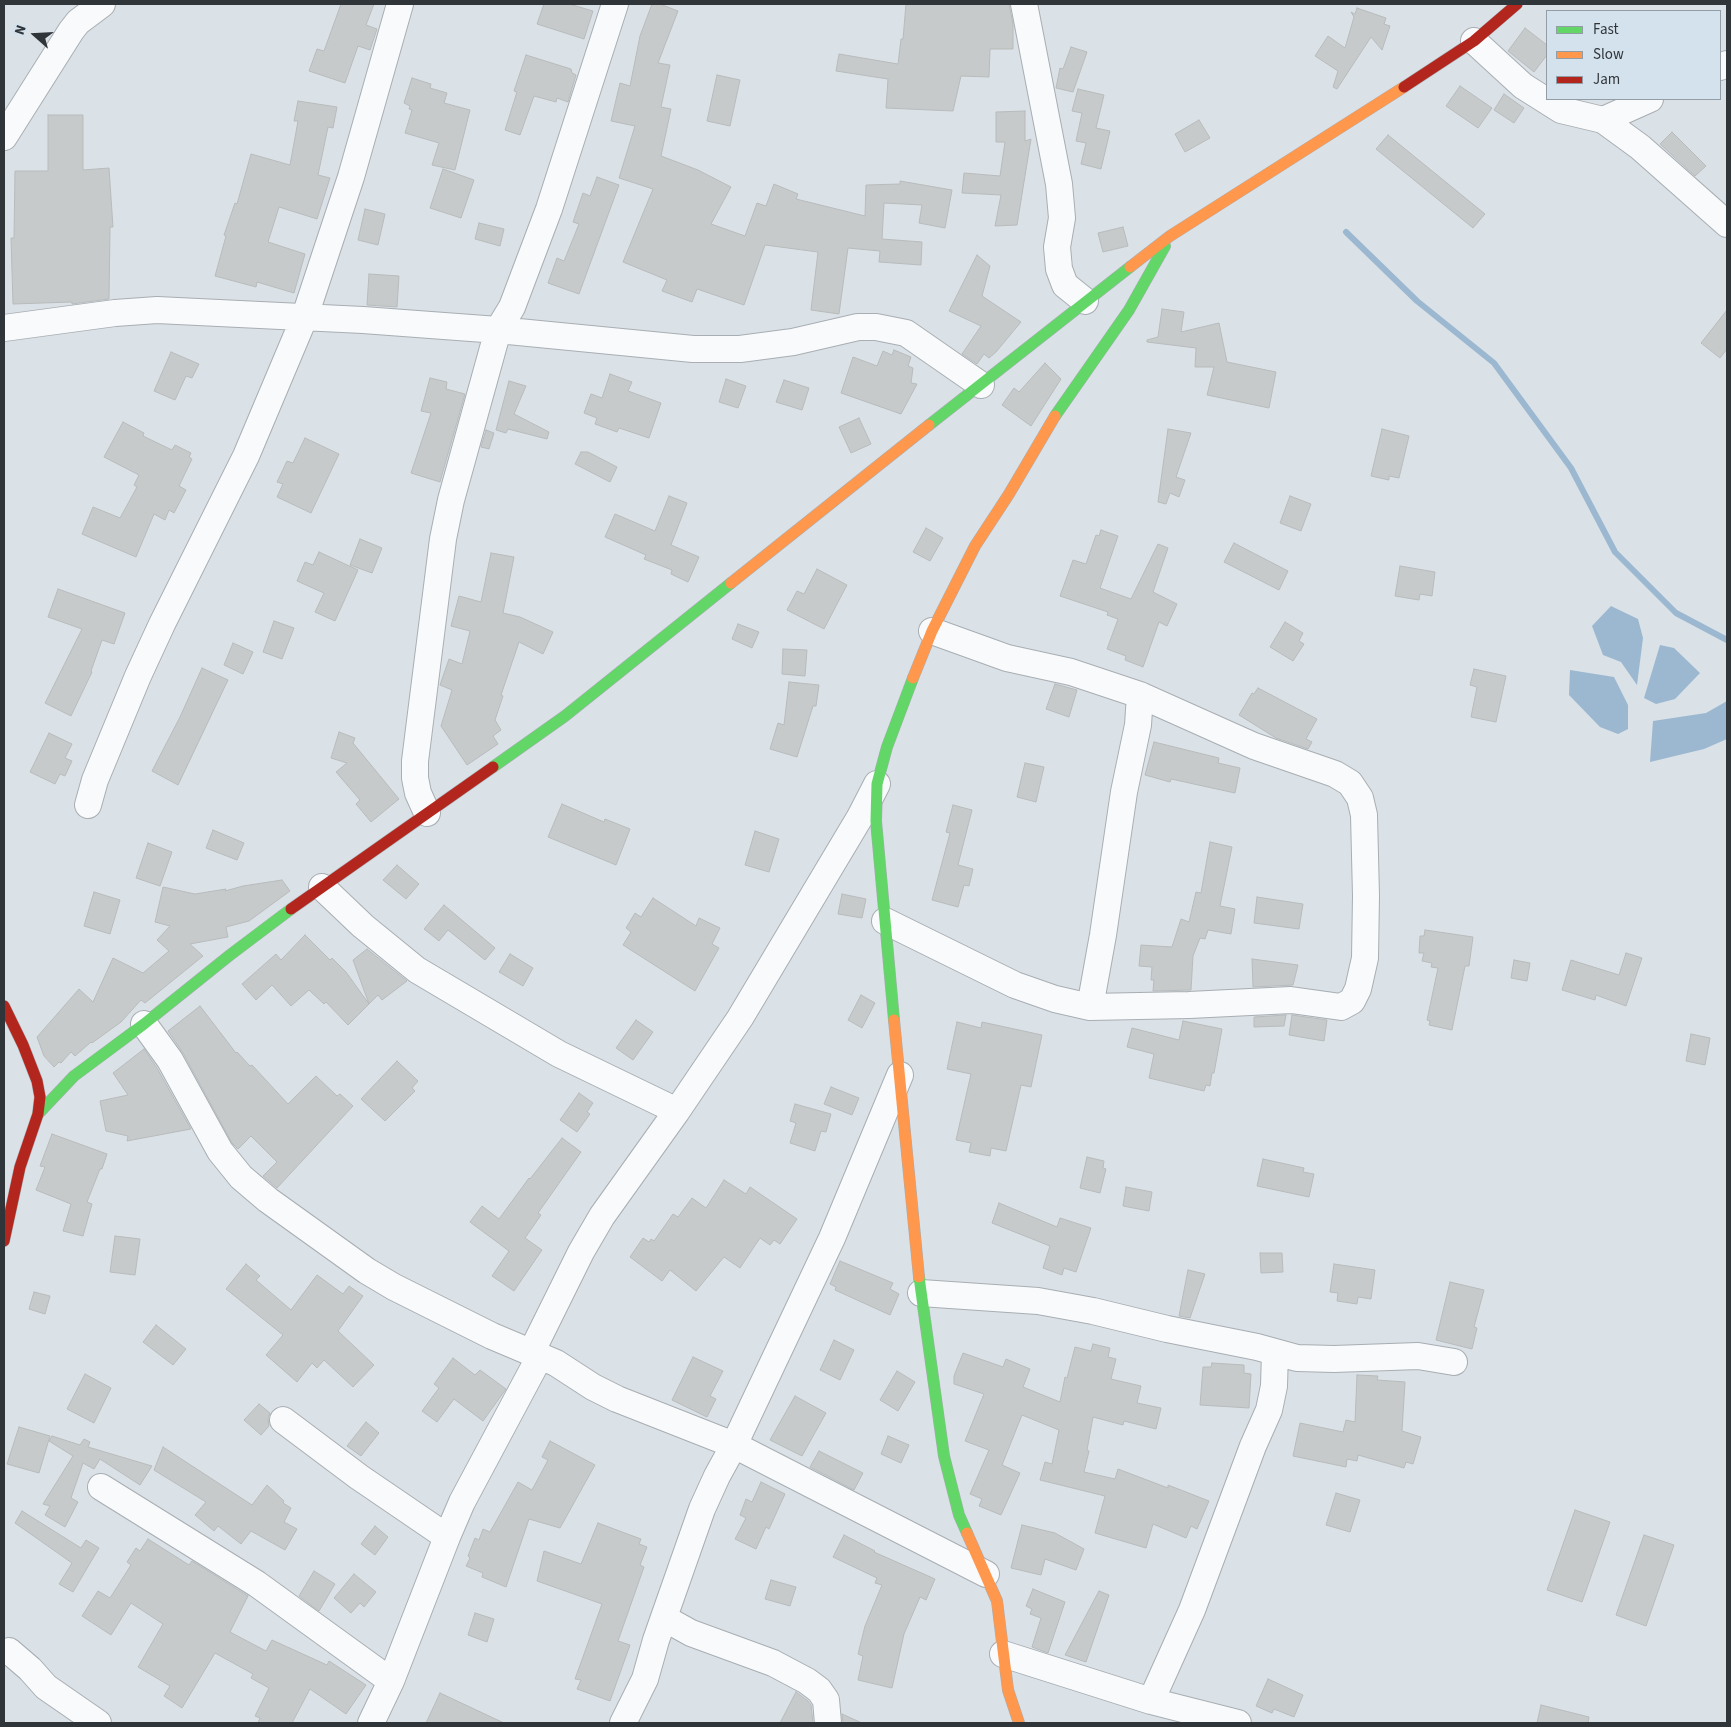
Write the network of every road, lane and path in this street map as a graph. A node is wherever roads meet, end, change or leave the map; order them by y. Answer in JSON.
{"nodes":[{"id":1,"x":102,"y":4,"type":"edge"},
{"id":2,"x":400,"y":4,"type":"edge"},
{"id":3,"x":615,"y":4,"type":"edge"},
{"id":4,"x":1024,"y":4,"type":"edge"},
{"id":5,"x":1517,"y":4,"type":"edge"},
{"id":6,"x":1474,"y":41,"type":"junction"},
{"id":7,"x":1648,"y":100,"type":"edge"},
{"id":8,"x":1603,"y":120,"type":"junction"},
{"id":9,"x":4,"y":137,"type":"edge"},
{"id":10,"x":1727,"y":224,"type":"edge"},
{"id":11,"x":1170,"y":236,"type":"junction"},
{"id":12,"x":1085,"y":301,"type":"junction"},
{"id":13,"x":305,"y":316,"type":"junction"},
{"id":14,"x":4,"y":328,"type":"edge"},
{"id":15,"x":498,"y":330,"type":"junction"},
{"id":16,"x":981,"y":385,"type":"junction"},
{"id":17,"x":932,"y":631,"type":"junction"},
{"id":18,"x":1140,"y":695,"type":"junction"},
{"id":19,"x":877,"y":784,"type":"junction"},
{"id":20,"x":88,"y":806,"type":"dead end"},
{"id":21,"x":427,"y":813,"type":"junction"},
{"id":22,"x":322,"y":887,"type":"junction"},
{"id":23,"x":885,"y":921,"type":"junction"},
{"id":24,"x":4,"y":1006,"type":"edge"},
{"id":25,"x":1090,"y":1007,"type":"junction"},
{"id":26,"x":144,"y":1024,"type":"junction"},
{"id":27,"x":900,"y":1075,"type":"junction"},
{"id":28,"x":677,"y":1111,"type":"junction"},
{"id":29,"x":38,"y":1114,"type":"junction"},
{"id":30,"x":4,"y":1242,"type":"edge"},
{"id":31,"x":921,"y":1293,"type":"junction"},
{"id":32,"x":1275,"y":1352,"type":"junction"},
{"id":33,"x":535,"y":1354,"type":"junction"},
{"id":34,"x":1454,"y":1362,"type":"dead end"},
{"id":35,"x":283,"y":1420,"type":"dead end"},
{"id":36,"x":734,"y":1445,"type":"junction"},
{"id":37,"x":101,"y":1487,"type":"dead end"},
{"id":38,"x":447,"y":1537,"type":"junction"},
{"id":39,"x":986,"y":1574,"type":"junction"},
{"id":40,"x":664,"y":1618,"type":"junction"},
{"id":41,"x":9,"y":1651,"type":"dead end"},
{"id":42,"x":1003,"y":1654,"type":"junction"},
{"id":43,"x":391,"y":1681,"type":"junction"},
{"id":44,"x":1151,"y":1701,"type":"junction"},
{"id":45,"x":98,"y":1723,"type":"edge"},
{"id":46,"x":371,"y":1723,"type":"edge"},
{"id":47,"x":623,"y":1723,"type":"edge"},
{"id":48,"x":828,"y":1723,"type":"edge"},
{"id":49,"x":1019,"y":1723,"type":"edge"},
{"id":50,"x":1238,"y":1723,"type":"edge"}],
"edges":[{"from":1,"to":9,"type":"street"},
{"from":2,"to":13,"type":"street"},
{"from":3,"to":15,"type":"street"},
{"from":4,"to":12,"type":"street"},
{"from":5,"to":6,"type":"street"},
{"from":6,"to":8,"type":"street"},
{"from":6,"to":11,"type":"street"},
{"from":7,"to":8,"type":"street"},
{"from":8,"to":10,"type":"street"},
{"from":11,"to":12,"type":"street"},
{"from":11,"to":17,"type":"street"},
{"from":12,"to":16,"type":"street"},
{"from":13,"to":14,"type":"street"},
{"from":13,"to":15,"type":"street"},
{"from":13,"to":20,"type":"street"},
{"from":15,"to":16,"type":"street"},
{"from":15,"to":21,"type":"street"},
{"from":16,"to":21,"type":"street"},
{"from":17,"to":18,"type":"street"},
{"from":17,"to":19,"type":"street"},
{"from":18,"to":25,"type":"street"},
{"from":18,"to":25,"type":"street"},
{"from":19,"to":23,"type":"street"},
{"from":19,"to":28,"type":"street"},
{"from":21,"to":22,"type":"street"},
{"from":22,"to":26,"type":"street"},
{"from":22,"to":28,"type":"street"},
{"from":23,"to":25,"type":"street"},
{"from":23,"to":27,"type":"street"},
{"from":24,"to":29,"type":"street"},
{"from":26,"to":29,"type":"street"},
{"from":26,"to":33,"type":"street"},
{"from":27,"to":31,"type":"street"},
{"from":27,"to":36,"type":"street"},
{"from":28,"to":33,"type":"street"},
{"from":29,"to":30,"type":"street"},
{"from":31,"to":32,"type":"street"},
{"from":31,"to":39,"type":"street"},
{"from":32,"to":34,"type":"street"},
{"from":32,"to":44,"type":"street"},
{"from":33,"to":36,"type":"street"},
{"from":33,"to":38,"type":"street"},
{"from":35,"to":38,"type":"street"},
{"from":36,"to":39,"type":"street"},
{"from":36,"to":40,"type":"street"},
{"from":37,"to":43,"type":"street"},
{"from":38,"to":43,"type":"street"},
{"from":39,"to":42,"type":"street"},
{"from":40,"to":47,"type":"street"},
{"from":40,"to":48,"type":"street"},
{"from":41,"to":45,"type":"street"},
{"from":42,"to":44,"type":"street"},
{"from":42,"to":49,"type":"street"},
{"from":43,"to":46,"type":"street"},
{"from":44,"to":50,"type":"street"}]}
